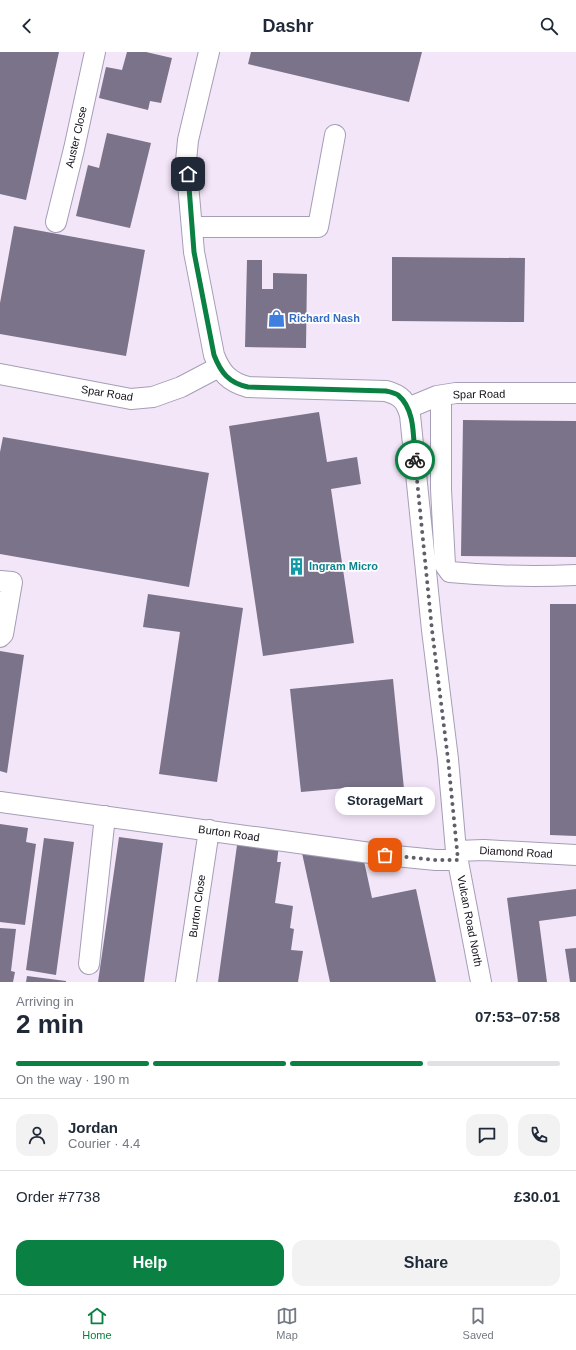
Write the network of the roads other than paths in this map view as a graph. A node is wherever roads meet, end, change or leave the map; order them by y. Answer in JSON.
{"nodes":[{"id":1,"x":95,"y":52,"type":"edge"},
{"id":2,"x":209,"y":52,"type":"edge"},
{"id":3,"x":335,"y":135,"type":"dead end"},
{"id":4,"x":56,"y":222,"type":"dead end"},
{"id":5,"x":192,"y":227,"type":"junction"},
{"id":6,"x":219,"y":367,"type":"junction"},
{"id":7,"x":0,"y":374,"type":"edge"},
{"id":8,"x":576,"y":393,"type":"edge"},
{"id":9,"x":441,"y":396,"type":"junction"},
{"id":10,"x":408,"y":408,"type":"junction"},
{"id":11,"x":576,"y":575,"type":"edge"},
{"id":12,"x":0,"y":581,"type":"edge"},
{"id":13,"x":0,"y":637,"type":"edge"},
{"id":14,"x":0,"y":802,"type":"edge"},
{"id":15,"x":105,"y":816,"type":"junction"},
{"id":16,"x":209,"y":830,"type":"junction"},
{"id":17,"x":457,"y":855,"type":"junction"},
{"id":18,"x":576,"y":855,"type":"edge"},
{"id":19,"x":89,"y":964,"type":"dead end"},
{"id":20,"x":186,"y":982,"type":"edge"},
{"id":21,"x":481,"y":982,"type":"edge"}],
"edges":[{"from":1,"to":4,"type":"street","name":"Auster Close"},
{"from":2,"to":5,"type":"street"},
{"from":3,"to":5,"type":"street"},
{"from":5,"to":6,"type":"street"},
{"from":6,"to":7,"type":"street","name":"Spar Road"},
{"from":6,"to":10,"type":"street"},
{"from":8,"to":9,"type":"street","name":"Spar Road"},
{"from":9,"to":10,"type":"street","name":"Spar Road"},
{"from":9,"to":11,"type":"street"},
{"from":10,"to":17,"type":"street","name":"Vulcan Road North"},
{"from":12,"to":13,"type":"street"},
{"from":14,"to":15,"type":"street","name":"Burton Road"},
{"from":15,"to":16,"type":"street","name":"Burton Road"},
{"from":15,"to":19,"type":"street"},
{"from":16,"to":17,"type":"street","name":"Burton Road"},
{"from":16,"to":20,"type":"street","name":"Burton Close"},
{"from":17,"to":18,"type":"street","name":"Diamond Road"},
{"from":17,"to":21,"type":"street","name":"Vulcan Road North"}]}
